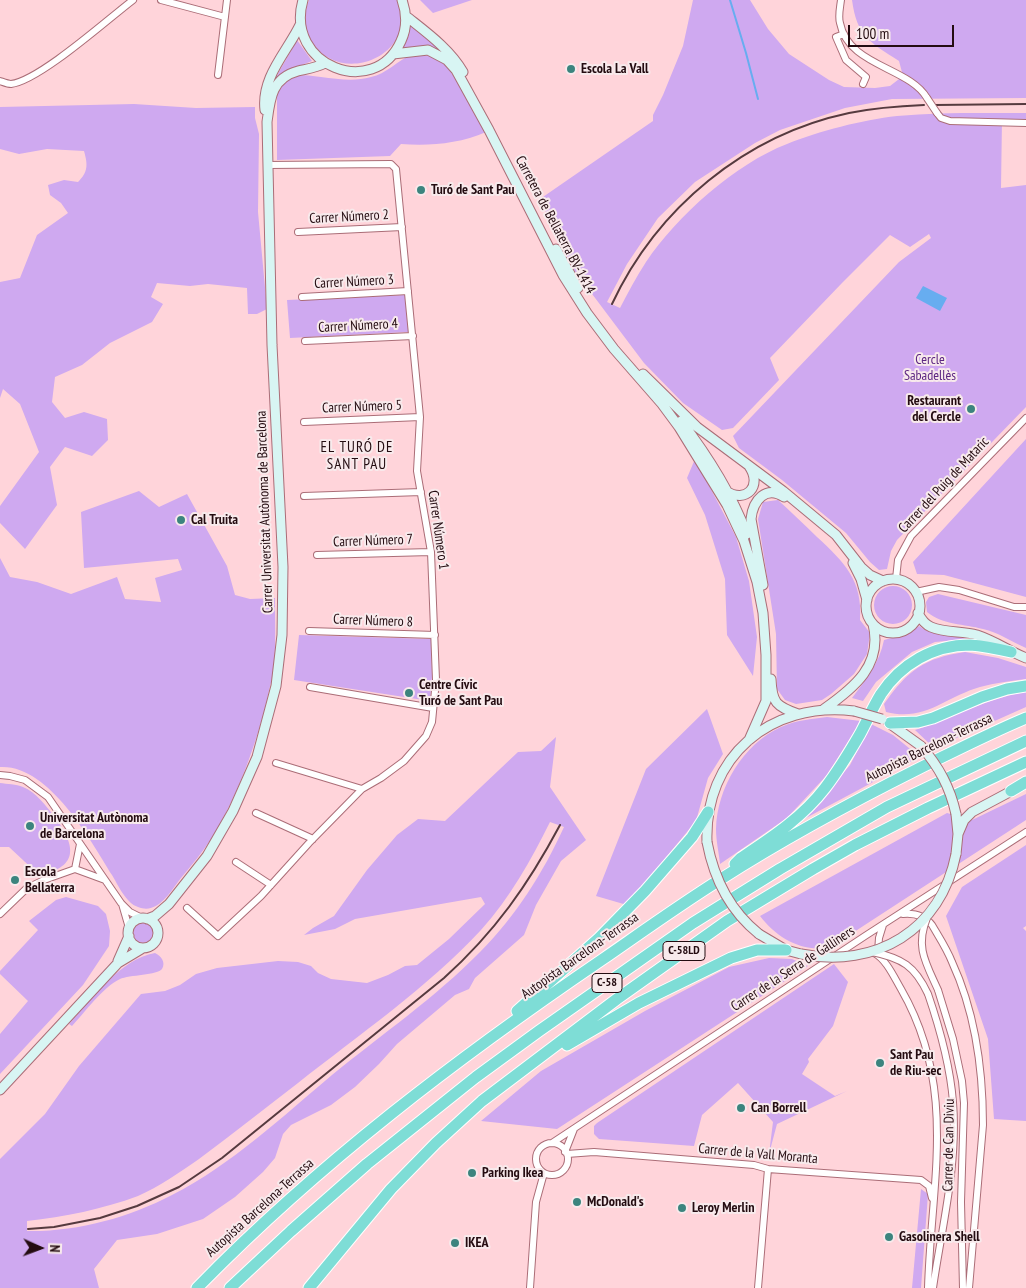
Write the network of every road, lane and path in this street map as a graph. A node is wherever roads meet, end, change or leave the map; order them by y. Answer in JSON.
{"nodes":[{"id":1,"x":133,"y":0,"type":"edge"},
{"id":2,"x":161,"y":0,"type":"edge"},
{"id":3,"x":227,"y":0,"type":"edge"},
{"id":4,"x":304,"y":0,"type":"edge"},
{"id":5,"x":402,"y":0,"type":"edge"},
{"id":6,"x":841,"y":0,"type":"edge"},
{"id":7,"x":406,"y":16,"type":"junction"},
{"id":8,"x":225,"y":17,"type":"junction"},
{"id":9,"x":300,"y":24,"type":"junction"},
{"id":10,"x":844,"y":34,"type":"junction"},
{"id":11,"x":392,"y":54,"type":"junction"},
{"id":12,"x":324,"y":63,"type":"junction"},
{"id":13,"x":218,"y":75,"type":"dead end"},
{"id":14,"x":0,"y":81,"type":"edge"},
{"id":15,"x":863,"y":84,"type":"dead end"},
{"id":16,"x":473,"y":95,"type":"junction"},
{"id":17,"x":267,"y":122,"type":"junction"},
{"id":18,"x":1026,"y":123,"type":"edge"},
{"id":19,"x":491,"y":129,"type":"junction"},
{"id":20,"x":267,"y":165,"type":"junction"},
{"id":21,"x":402,"y":227,"type":"junction"},
{"id":22,"x":298,"y":232,"type":"dead end"},
{"id":23,"x":408,"y":292,"type":"junction"},
{"id":24,"x":302,"y":297,"type":"dead end"},
{"id":25,"x":412,"y":336,"type":"junction"},
{"id":26,"x":305,"y":341,"type":"dead end"},
{"id":27,"x":643,"y":374,"type":"junction"},
{"id":28,"x":666,"y":411,"type":"junction"},
{"id":29,"x":420,"y":417,"type":"junction"},
{"id":30,"x":1026,"y":418,"type":"edge"},
{"id":31,"x":304,"y":422,"type":"dead end"},
{"id":32,"x":748,"y":463,"type":"junction"},
{"id":33,"x":421,"y":492,"type":"junction"},
{"id":34,"x":778,"y":492,"type":"junction"},
{"id":35,"x":733,"y":494,"type":"junction"},
{"id":36,"x":304,"y":496,"type":"dead end"},
{"id":37,"x":431,"y":552,"type":"junction"},
{"id":38,"x":317,"y":556,"type":"dead end"},
{"id":39,"x":865,"y":577,"type":"junction"},
{"id":40,"x":896,"y":579,"type":"junction"},
{"id":41,"x":883,"y":581,"type":"junction"},
{"id":42,"x":763,"y":585,"type":"junction"},
{"id":43,"x":916,"y":592,"type":"junction"},
{"id":44,"x":867,"y":600,"type":"junction"},
{"id":45,"x":1026,"y":607,"type":"edge"},
{"id":46,"x":918,"y":613,"type":"junction"},
{"id":47,"x":873,"y":624,"type":"junction"},
{"id":48,"x":309,"y":632,"type":"dead end"},
{"id":49,"x":435,"y":635,"type":"junction"},
{"id":50,"x":1011,"y":652,"type":"junction"},
{"id":51,"x":1026,"y":658,"type":"edge"},
{"id":52,"x":1026,"y":686,"type":"edge"},
{"id":53,"x":310,"y":687,"type":"dead end"},
{"id":54,"x":770,"y":701,"type":"junction"},
{"id":55,"x":433,"y":708,"type":"junction"},
{"id":56,"x":824,"y":709,"type":"junction"},
{"id":57,"x":798,"y":714,"type":"junction"},
{"id":58,"x":1026,"y":718,"type":"edge"},
{"id":59,"x":886,"y":721,"type":"junction"},
{"id":60,"x":749,"y":740,"type":"junction"},
{"id":61,"x":1026,"y":741,"type":"edge"},
{"id":62,"x":276,"y":762,"type":"dead end"},
{"id":63,"x":1026,"y":762,"type":"edge"},
{"id":64,"x":0,"y":775,"type":"edge"},
{"id":65,"x":1026,"y":784,"type":"edge"},
{"id":66,"x":362,"y":789,"type":"junction"},
{"id":67,"x":1011,"y":791,"type":"joint"},
{"id":68,"x":708,"y":812,"type":"junction"},
{"id":69,"x":256,"y":813,"type":"dead end"},
{"id":70,"x":1026,"y":832,"type":"edge"},
{"id":71,"x":958,"y":834,"type":"junction"},
{"id":72,"x":313,"y":839,"type":"junction"},
{"id":73,"x":80,"y":844,"type":"junction"},
{"id":74,"x":236,"y":862,"type":"dead end"},
{"id":75,"x":74,"y":869,"type":"junction"},
{"id":76,"x":722,"y":878,"type":"junction"},
{"id":77,"x":106,"y":880,"type":"junction"},
{"id":78,"x":271,"y":885,"type":"junction"},
{"id":79,"x":938,"y":889,"type":"junction"},
{"id":80,"x":121,"y":903,"type":"junction"},
{"id":81,"x":169,"y":904,"type":"junction"},
{"id":82,"x":187,"y":908,"type":"dead end"},
{"id":83,"x":0,"y":914,"type":"edge"},
{"id":84,"x":900,"y":914,"type":"junction"},
{"id":85,"x":929,"y":914,"type":"junction"},
{"id":86,"x":145,"y":919,"type":"junction"},
{"id":87,"x":884,"y":924,"type":"junction"},
{"id":88,"x":932,"y":925,"type":"junction"},
{"id":89,"x":157,"y":929,"type":"junction"},
{"id":90,"x":129,"y":932,"type":"junction"},
{"id":91,"x":143,"y":948,"type":"junction"},
{"id":92,"x":786,"y":950,"type":"junction"},
{"id":93,"x":842,"y":951,"type":"junction"},
{"id":94,"x":876,"y":954,"type":"junction"},
{"id":95,"x":118,"y":963,"type":"junction"},
{"id":96,"x":489,"y":1038,"type":"junction"},
{"id":97,"x":522,"y":1071,"type":"junction"},
{"id":98,"x":0,"y":1090,"type":"edge"},
{"id":99,"x":574,"y":1128,"type":"junction"},
{"id":100,"x":552,"y":1144,"type":"junction"},
{"id":101,"x":566,"y":1153,"type":"junction"},
{"id":102,"x":768,"y":1169,"type":"junction"},
{"id":103,"x":544,"y":1173,"type":"junction"},
{"id":104,"x":933,"y":1201,"type":"junction"},
{"id":105,"x":197,"y":1288,"type":"edge"},
{"id":106,"x":230,"y":1288,"type":"edge"},
{"id":107,"x":309,"y":1288,"type":"edge"},
{"id":108,"x":530,"y":1288,"type":"edge"},
{"id":109,"x":758,"y":1288,"type":"edge"},
{"id":110,"x":928,"y":1288,"type":"edge"},
{"id":111,"x":933,"y":1288,"type":"edge"},
{"id":112,"x":963,"y":1288,"type":"edge"},
{"id":113,"x":969,"y":1288,"type":"edge"}],
"edges":[{"from":1,"to":14,"type":"street"},
{"from":2,"to":8,"type":"street"},
{"from":3,"to":8,"type":"street"},
{"from":4,"to":9,"type":"street"},
{"from":5,"to":7,"type":"street"},
{"from":6,"to":10,"type":"street"},
{"from":7,"to":11,"type":"street"},
{"from":7,"to":16,"type":"street","name":"Carretera de Bellaterra BV-1414"},
{"from":8,"to":13,"type":"street"},
{"from":9,"to":12,"type":"street"},
{"from":9,"to":17,"type":"street","name":"Carrer Universitat Autònoma de Barcelona"},
{"from":10,"to":15,"type":"street"},
{"from":10,"to":18,"type":"street","bridge":true},
{"from":11,"to":12,"type":"street"},
{"from":11,"to":16,"type":"street","name":"Carretera de Bellaterra BV-1414"},
{"from":12,"to":17,"type":"street","name":"Carrer Universitat Autònoma de Barcelona"},
{"from":16,"to":19,"type":"street","name":"Carretera de Bellaterra BV-1414"},
{"from":17,"to":20,"type":"street","name":"Carrer Universitat Autònoma de Barcelona"},
{"from":19,"to":27,"type":"street"},
{"from":19,"to":28,"type":"street","name":"Carretera de Bellaterra BV-1414"},
{"from":20,"to":21,"type":"street","name":"Carrer Número 1"},
{"from":20,"to":81,"type":"street","name":"Carrer Universitat Autònoma de Barcelona"},
{"from":21,"to":22,"type":"street","name":"Carrer Número 2"},
{"from":21,"to":23,"type":"street","name":"Carrer Número 1"},
{"from":23,"to":24,"type":"street","name":"Carrer Número 3"},
{"from":23,"to":25,"type":"street","name":"Carrer Número 1"},
{"from":25,"to":26,"type":"street","name":"Carrer Número 4"},
{"from":25,"to":29,"type":"street","name":"Carrer Número 1"},
{"from":27,"to":32,"type":"street"},
{"from":27,"to":35,"type":"street","name":"Carretera de Bellaterra BV-1414"},
{"from":28,"to":35,"type":"street","name":"Carretera de Bellaterra BV-1414"},
{"from":28,"to":54,"type":"street","name":"Carretera de Bellaterra BV-1414"},
{"from":29,"to":31,"type":"street","name":"Carrer Número 5"},
{"from":29,"to":33,"type":"street","name":"Carrer Número 1"},
{"from":30,"to":40,"type":"street","name":"Carrer del Puig de Mataric"},
{"from":32,"to":34,"type":"street"},
{"from":32,"to":35,"type":"street"},
{"from":33,"to":36,"type":"street"},
{"from":33,"to":37,"type":"street","name":"Carrer Número 1"},
{"from":34,"to":39,"type":"street"},
{"from":34,"to":42,"type":"street","name":"Carretera de Bellaterra BV-1414"},
{"from":35,"to":42,"type":"street","name":"Carretera de Bellaterra BV-1414"},
{"from":37,"to":38,"type":"street","name":"Carrer Número 7"},
{"from":37,"to":49,"type":"street","name":"Carrer Número 1"},
{"from":39,"to":41,"type":"street"},
{"from":39,"to":44,"type":"street"},
{"from":40,"to":41,"type":"street"},
{"from":40,"to":43,"type":"street"},
{"from":41,"to":44,"type":"street"},
{"from":42,"to":54,"type":"street","name":"Carretera de Bellaterra BV-1414"},
{"from":43,"to":45,"type":"street"},
{"from":43,"to":46,"type":"street"},
{"from":44,"to":47,"type":"street"},
{"from":46,"to":47,"type":"street"},
{"from":46,"to":50,"type":"street"},
{"from":47,"to":56,"type":"street"},
{"from":48,"to":49,"type":"street","name":"Carrer Número 8"},
{"from":49,"to":55,"type":"street","name":"Carrer Número 1"},
{"from":50,"to":51,"type":"street"},
{"from":50,"to":76,"type":"highway"},
{"from":52,"to":59,"type":"highway"},
{"from":53,"to":55,"type":"street"},
{"from":54,"to":57,"type":"street"},
{"from":54,"to":60,"type":"street","name":"Carretera de Bellaterra BV-1414"},
{"from":55,"to":66,"type":"street","name":"Carrer Número 1"},
{"from":56,"to":57,"type":"street"},
{"from":56,"to":59,"type":"street","bridge":true},
{"from":57,"to":60,"type":"street"},
{"from":58,"to":76,"type":"highway","name":"Autopista Barcelona-Terrassa","number":"C-58"},
{"from":59,"to":71,"type":"street","bridge":true},
{"from":60,"to":68,"type":"street"},
{"from":61,"to":106,"type":"highway","number":"C-58"},
{"from":62,"to":66,"type":"street"},
{"from":63,"to":97,"type":"highway","number":"C-58LD"},
{"from":64,"to":73,"type":"street"},
{"from":65,"to":67,"type":"highway"},
{"from":66,"to":72,"type":"street","name":"Carrer Número 1"},
{"from":67,"to":71,"type":"street"},
{"from":68,"to":92,"type":"street","bridge":true},
{"from":68,"to":96,"type":"highway"},
{"from":69,"to":72,"type":"street"},
{"from":70,"to":79,"type":"street","name":"Carrer de la Serra de Galliners"},
{"from":71,"to":85,"type":"street","bridge":true},
{"from":72,"to":78,"type":"street","name":"Carrer Número 1"},
{"from":73,"to":75,"type":"street"},
{"from":73,"to":77,"type":"street"},
{"from":74,"to":78,"type":"street"},
{"from":75,"to":77,"type":"street"},
{"from":75,"to":83,"type":"street"},
{"from":76,"to":96,"type":"highway","name":"Autopista Barcelona-Terrassa","number":"C-58"},
{"from":77,"to":80,"type":"street"},
{"from":78,"to":82,"type":"street","name":"Carrer Número 1"},
{"from":79,"to":84,"type":"street","name":"Carrer de la Serra de Galliners"},
{"from":79,"to":88,"type":"street"},
{"from":80,"to":86,"type":"street"},
{"from":80,"to":90,"type":"street"},
{"from":81,"to":86,"type":"street","name":"Carrer Universitat Autònoma de Barcelona"},
{"from":81,"to":89,"type":"street","name":"Carrer Universitat Autònoma de Barcelona"},
{"from":84,"to":87,"type":"street","name":"Carrer de la Serra de Galliners"},
{"from":84,"to":88,"type":"street"},
{"from":85,"to":94,"type":"street","bridge":true},
{"from":85,"to":112,"type":"street","name":"Carrer de Can Diviu","bridge":true},
{"from":86,"to":89,"type":"street"},
{"from":86,"to":90,"type":"street"},
{"from":87,"to":93,"type":"street","name":"Carrer de la Serra de Galliners"},
{"from":87,"to":94,"type":"street"},
{"from":88,"to":113,"type":"street"},
{"from":89,"to":91,"type":"street"},
{"from":90,"to":91,"type":"street"},
{"from":90,"to":95,"type":"street"},
{"from":91,"to":95,"type":"street"},
{"from":92,"to":94,"type":"street","bridge":true},
{"from":92,"to":97,"type":"highway"},
{"from":93,"to":94,"type":"street","name":"Carrer de Can Diviu"},
{"from":93,"to":99,"type":"street","name":"Carrer de la Serra de Galliners"},
{"from":94,"to":104,"type":"street","name":"Carrer de Can Diviu"},
{"from":94,"to":111,"type":"street","name":"Carrer de Can Diviu","bridge":true},
{"from":95,"to":98,"type":"street"},
{"from":96,"to":105,"type":"highway","name":"Autopista Barcelona-Terrassa","number":"C-58"},
{"from":97,"to":107,"type":"highway","number":"C-58LD"},
{"from":99,"to":100,"type":"street","name":"Carrer de la Serra de Galliners"},
{"from":99,"to":101,"type":"street"},
{"from":100,"to":101,"type":"street"},
{"from":100,"to":103,"type":"street"},
{"from":101,"to":102,"type":"street","name":"Carrer de la Vall Moranta"},
{"from":101,"to":103,"type":"street"},
{"from":102,"to":104,"type":"street","name":"Carrer de la Vall Moranta"},
{"from":102,"to":109,"type":"street"},
{"from":103,"to":108,"type":"street"},
{"from":104,"to":110,"type":"street","name":"Carrer de Can Diviu"}]}
